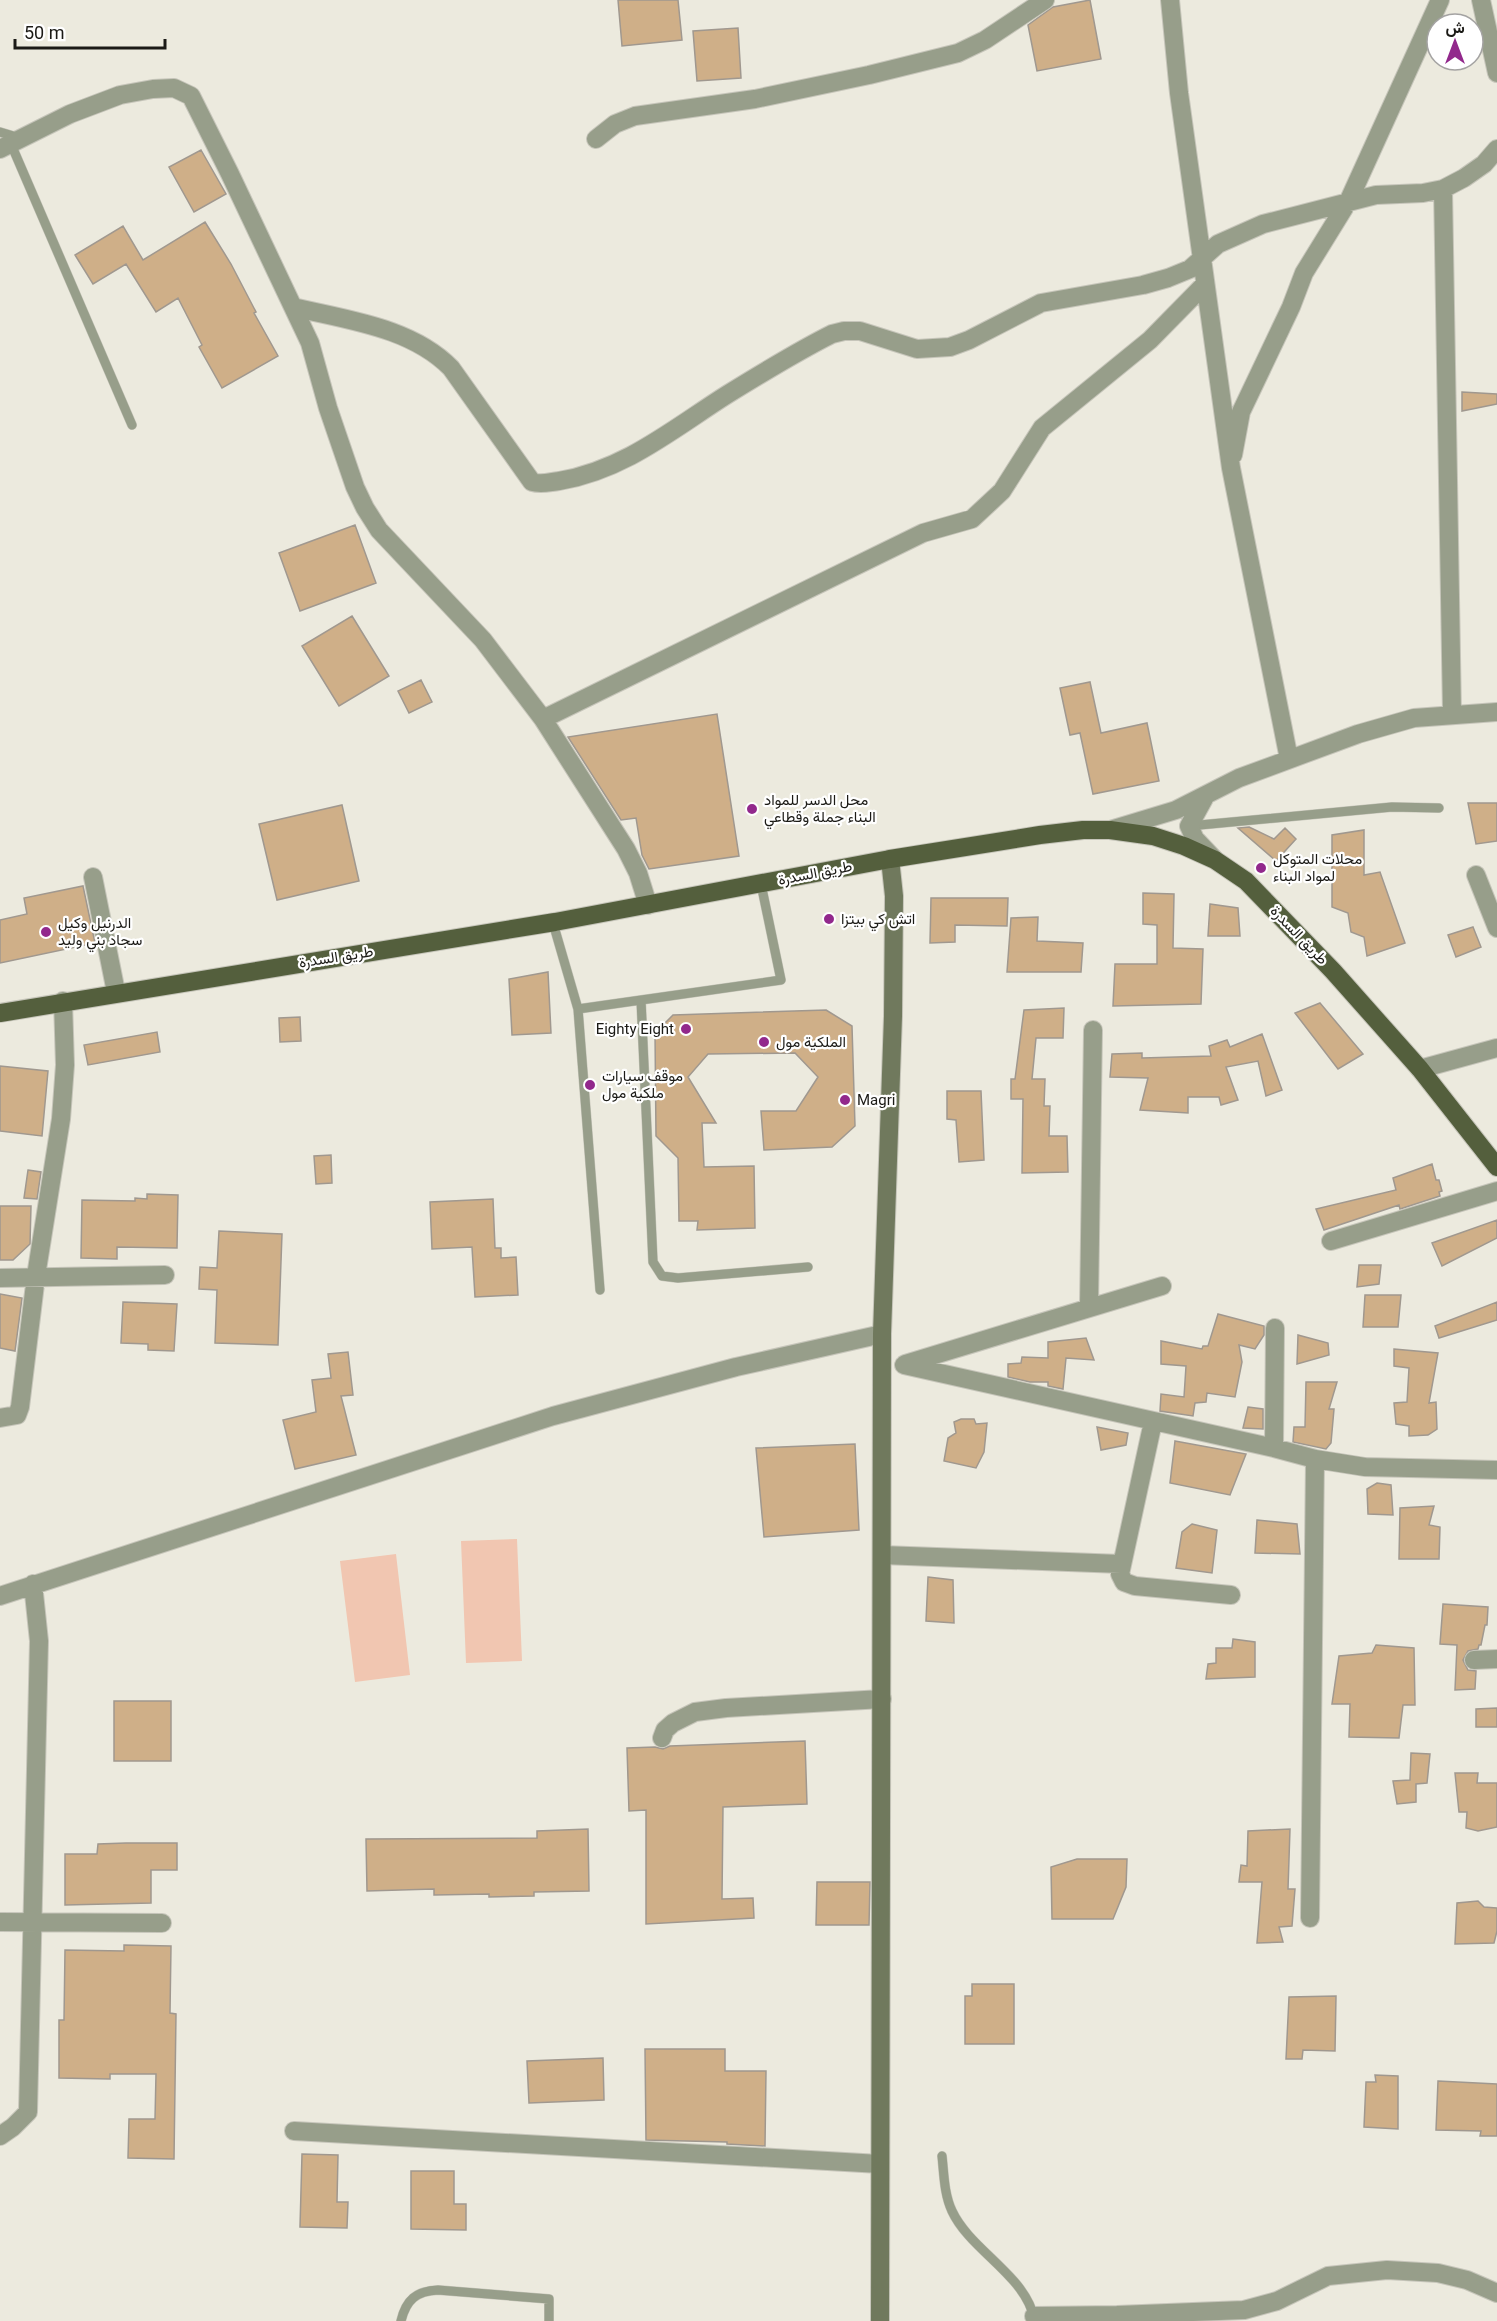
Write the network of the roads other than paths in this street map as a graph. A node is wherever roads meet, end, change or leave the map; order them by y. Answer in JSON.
{"nodes":[{"id":1,"x":1045,"y":0,"type":"edge"},
{"id":2,"x":1170,"y":0,"type":"edge"},
{"id":3,"x":1440,"y":0,"type":"edge"},
{"id":4,"x":1481,"y":0,"type":"edge"},
{"id":5,"x":1497,"y":74,"type":"edge"},
{"id":6,"x":596,"y":139,"type":"dead end"},
{"id":7,"x":9,"y":141,"type":"edge"},
{"id":8,"x":1497,"y":148,"type":"edge"},
{"id":9,"x":1443,"y":189,"type":"junction"},
{"id":10,"x":1349,"y":200,"type":"junction"},
{"id":11,"x":1203,"y":258,"type":"junction"},
{"id":12,"x":1204,"y":285,"type":"junction"},
{"id":13,"x":293,"y":307,"type":"junction"},
{"id":14,"x":132,"y":425,"type":"dead end"},
{"id":15,"x":1230,"y":468,"type":"junction"},
{"id":16,"x":1497,"y":712,"type":"edge"},
{"id":17,"x":1452,"y":714,"type":"junction"},
{"id":18,"x":543,"y":719,"type":"junction"},
{"id":19,"x":1289,"y":759,"type":"junction"},
{"id":20,"x":1206,"y":795,"type":"junction"},
{"id":21,"x":1440,"y":808,"type":"dead end"},
{"id":22,"x":1189,"y":826,"type":"junction"},
{"id":23,"x":1110,"y":830,"type":"junction"},
{"id":24,"x":890,"y":859,"type":"junction"},
{"id":25,"x":1215,"y":860,"type":"junction"},
{"id":26,"x":1476,"y":875,"type":"dead end"},
{"id":27,"x":93,"y":878,"type":"dead end"},
{"id":28,"x":761,"y":884,"type":"junction"},
{"id":29,"x":648,"y":905,"type":"junction"},
{"id":30,"x":553,"y":923,"type":"junction"},
{"id":31,"x":1497,"y":928,"type":"edge"},
{"id":32,"x":116,"y":992,"type":"junction"},
{"id":33,"x":641,"y":1000,"type":"junction"},
{"id":34,"x":63,"y":1001,"type":"junction"},
{"id":35,"x":578,"y":1009,"type":"junction"},
{"id":36,"x":0,"y":1012,"type":"edge"},
{"id":37,"x":1093,"y":1030,"type":"dead end"},
{"id":38,"x":1497,"y":1048,"type":"edge"},
{"id":39,"x":1420,"y":1069,"type":"junction"},
{"id":40,"x":1497,"y":1167,"type":"edge"},
{"id":41,"x":1497,"y":1191,"type":"edge"},
{"id":42,"x":1331,"y":1240,"type":"dead end"},
{"id":43,"x":808,"y":1267,"type":"dead end"},
{"id":44,"x":165,"y":1275,"type":"dead end"},
{"id":45,"x":36,"y":1276,"type":"junction"},
{"id":46,"x":0,"y":1278,"type":"edge"},
{"id":47,"x":1162,"y":1286,"type":"dead end"},
{"id":48,"x":600,"y":1290,"type":"dead end"},
{"id":49,"x":1089,"y":1307,"type":"junction"},
{"id":50,"x":1275,"y":1328,"type":"dead end"},
{"id":51,"x":882,"y":1334,"type":"junction"},
{"id":52,"x":904,"y":1365,"type":"junction"},
{"id":53,"x":883,"y":1368,"type":"junction"},
{"id":54,"x":0,"y":1418,"type":"edge"},
{"id":55,"x":1153,"y":1422,"type":"junction"},
{"id":56,"x":1274,"y":1448,"type":"junction"},
{"id":57,"x":1315,"y":1459,"type":"junction"},
{"id":58,"x":1497,"y":1470,"type":"edge"},
{"id":59,"x":882,"y":1555,"type":"junction"},
{"id":60,"x":1121,"y":1564,"type":"junction"},
{"id":61,"x":33,"y":1584,"type":"junction"},
{"id":62,"x":1231,"y":1595,"type":"dead end"},
{"id":63,"x":0,"y":1596,"type":"edge"},
{"id":64,"x":1497,"y":1659,"type":"edge"},
{"id":65,"x":1474,"y":1660,"type":"dead end"},
{"id":66,"x":882,"y":1699,"type":"junction"},
{"id":67,"x":662,"y":1738,"type":"dead end"},
{"id":68,"x":1310,"y":1918,"type":"dead end"},
{"id":69,"x":0,"y":1922,"type":"edge"},
{"id":70,"x":31,"y":1923,"type":"junction"},
{"id":71,"x":162,"y":1923,"type":"dead end"},
{"id":72,"x":294,"y":2132,"type":"dead end"},
{"id":73,"x":0,"y":2136,"type":"edge"},
{"id":74,"x":942,"y":2156,"type":"dead end"},
{"id":75,"x":880,"y":2164,"type":"junction"},
{"id":76,"x":1497,"y":2293,"type":"edge"},
{"id":77,"x":1034,"y":2318,"type":"edge"},
{"id":78,"x":401,"y":2321,"type":"edge"},
{"id":79,"x":549,"y":2321,"type":"edge"},
{"id":80,"x":880,"y":2321,"type":"edge"}],
"edges":[{"from":1,"to":6,"type":"street"},
{"from":2,"to":11,"type":"street"},
{"from":3,"to":10,"type":"street"},
{"from":4,"to":5,"type":"street"},
{"from":7,"to":13,"type":"street"},
{"from":7,"to":14,"type":"lane"},
{"from":8,"to":9,"type":"street"},
{"from":9,"to":10,"type":"street"},
{"from":9,"to":17,"type":"street"},
{"from":10,"to":11,"type":"street"},
{"from":10,"to":15,"type":"street"},
{"from":11,"to":12,"type":"street"},
{"from":11,"to":13,"type":"street"},
{"from":12,"to":15,"type":"street"},
{"from":12,"to":18,"type":"street"},
{"from":13,"to":18,"type":"street"},
{"from":15,"to":19,"type":"street"},
{"from":16,"to":17,"type":"street"},
{"from":17,"to":19,"type":"street"},
{"from":18,"to":29,"type":"street"},
{"from":19,"to":20,"type":"street"},
{"from":20,"to":22,"type":"street"},
{"from":20,"to":23,"type":"street"},
{"from":21,"to":22,"type":"lane"},
{"from":22,"to":25,"type":"street"},
{"from":23,"to":24,"type":"main road","name":"طريق السدرة"},
{"from":23,"to":25,"type":"main road","name":"طريق السدرة"},
{"from":24,"to":28,"type":"main road","name":"طريق السدرة"},
{"from":24,"to":51,"type":"street"},
{"from":25,"to":39,"type":"main road","name":"طريق السدرة"},
{"from":26,"to":31,"type":"street"},
{"from":27,"to":32,"type":"street"},
{"from":28,"to":29,"type":"main road","name":"طريق السدرة"},
{"from":28,"to":33,"type":"lane"},
{"from":29,"to":30,"type":"main road","name":"طريق السدرة"},
{"from":30,"to":32,"type":"main road","name":"طريق السدرة"},
{"from":30,"to":35,"type":"lane"},
{"from":32,"to":34,"type":"main road","name":"طريق السدرة"},
{"from":33,"to":35,"type":"lane"},
{"from":33,"to":43,"type":"lane"},
{"from":34,"to":36,"type":"main road","name":"طريق السدرة"},
{"from":34,"to":45,"type":"street"},
{"from":35,"to":48,"type":"lane"},
{"from":37,"to":49,"type":"street"},
{"from":38,"to":39,"type":"street"},
{"from":39,"to":40,"type":"main road","name":"طريق السدرة"},
{"from":41,"to":42,"type":"street"},
{"from":44,"to":45,"type":"street"},
{"from":45,"to":46,"type":"street"},
{"from":45,"to":54,"type":"street"},
{"from":47,"to":49,"type":"street"},
{"from":49,"to":52,"type":"street"},
{"from":50,"to":56,"type":"street"},
{"from":51,"to":53,"type":"street"},
{"from":51,"to":61,"type":"street"},
{"from":52,"to":53,"type":"street"},
{"from":52,"to":55,"type":"street"},
{"from":53,"to":59,"type":"street"},
{"from":55,"to":56,"type":"street"},
{"from":55,"to":60,"type":"street"},
{"from":56,"to":57,"type":"street"},
{"from":57,"to":58,"type":"street"},
{"from":57,"to":68,"type":"street"},
{"from":59,"to":60,"type":"street"},
{"from":59,"to":66,"type":"street"},
{"from":60,"to":62,"type":"street"},
{"from":61,"to":63,"type":"street"},
{"from":61,"to":70,"type":"street"},
{"from":64,"to":65,"type":"street"},
{"from":66,"to":67,"type":"street"},
{"from":66,"to":75,"type":"street"},
{"from":69,"to":70,"type":"street"},
{"from":70,"to":71,"type":"street"},
{"from":70,"to":73,"type":"street"},
{"from":72,"to":75,"type":"street"},
{"from":74,"to":77,"type":"lane"},
{"from":75,"to":80,"type":"street"},
{"from":76,"to":77,"type":"street"},
{"from":78,"to":79,"type":"lane"}]}
